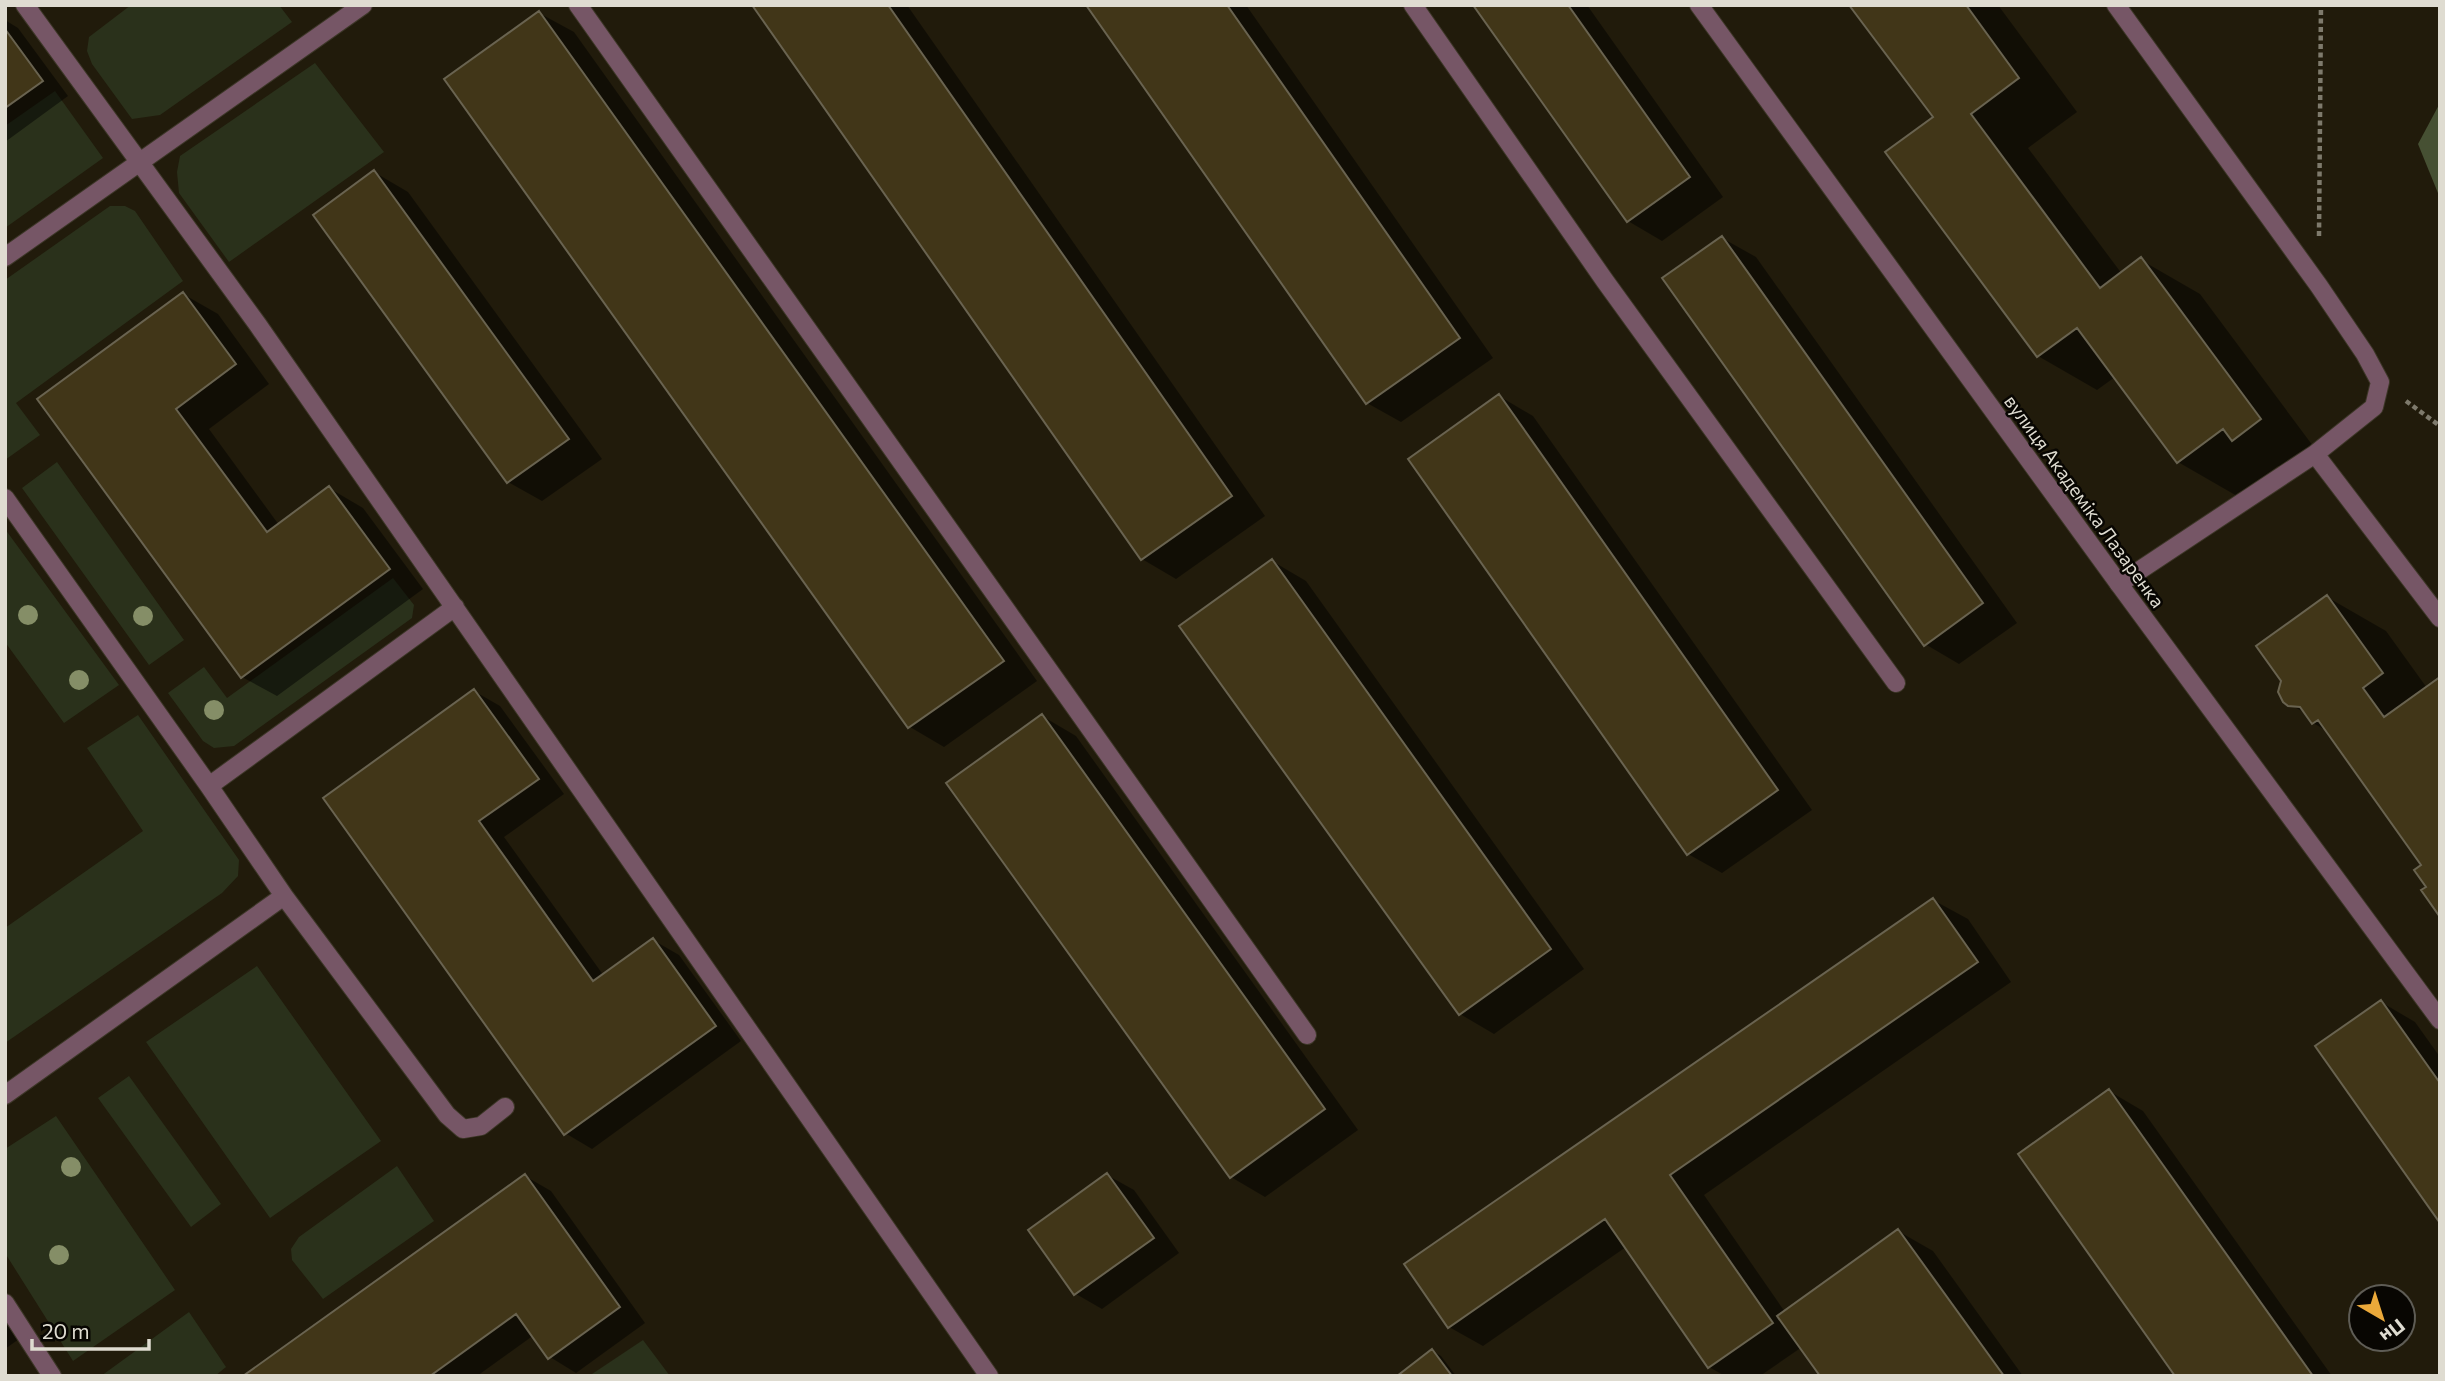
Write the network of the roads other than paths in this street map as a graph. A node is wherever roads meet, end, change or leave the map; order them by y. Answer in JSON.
{"nodes":[{"id":1,"x":25,"y":5,"type":"edge"},
{"id":2,"x":363,"y":5,"type":"edge"},
{"id":3,"x":578,"y":5,"type":"edge"},
{"id":4,"x":1413,"y":5,"type":"edge"},
{"id":5,"x":1699,"y":5,"type":"edge"},
{"id":6,"x":2116,"y":5,"type":"edge"},
{"id":7,"x":141,"y":163,"type":"junction"},
{"id":8,"x":5,"y":257,"type":"edge"},
{"id":9,"x":2315,"y":454,"type":"junction"},
{"id":10,"x":5,"y":498,"type":"edge"},
{"id":11,"x":2119,"y":584,"type":"junction"},
{"id":12,"x":455,"y":607,"type":"junction"},
{"id":13,"x":2440,"y":618,"type":"edge"},
{"id":14,"x":1896,"y":683,"type":"dead end"},
{"id":15,"x":209,"y":786,"type":"junction"},
{"id":16,"x":284,"y":896,"type":"junction"},
{"id":17,"x":2440,"y":1020,"type":"edge"},
{"id":18,"x":1307,"y":1035,"type":"dead end"},
{"id":19,"x":5,"y":1095,"type":"edge"},
{"id":20,"x":505,"y":1107,"type":"dead end"},
{"id":21,"x":5,"y":1303,"type":"edge"},
{"id":22,"x":52,"y":1376,"type":"edge"},
{"id":23,"x":989,"y":1376,"type":"edge"}],
"edges":[{"from":1,"to":7,"type":"street"},
{"from":2,"to":7,"type":"street"},
{"from":3,"to":18,"type":"street"},
{"from":4,"to":14,"type":"street"},
{"from":5,"to":11,"type":"street","name":"вулиця Академіка Лазаренка"},
{"from":6,"to":9,"type":"street"},
{"from":7,"to":8,"type":"street"},
{"from":7,"to":12,"type":"street"},
{"from":9,"to":11,"type":"street"},
{"from":9,"to":13,"type":"street"},
{"from":10,"to":15,"type":"street"},
{"from":11,"to":17,"type":"street","name":"вулиця Академіка Лазаренка"},
{"from":12,"to":15,"type":"street"},
{"from":12,"to":23,"type":"street"},
{"from":15,"to":16,"type":"street"},
{"from":16,"to":19,"type":"street"},
{"from":16,"to":20,"type":"street"},
{"from":21,"to":22,"type":"street"}]}
